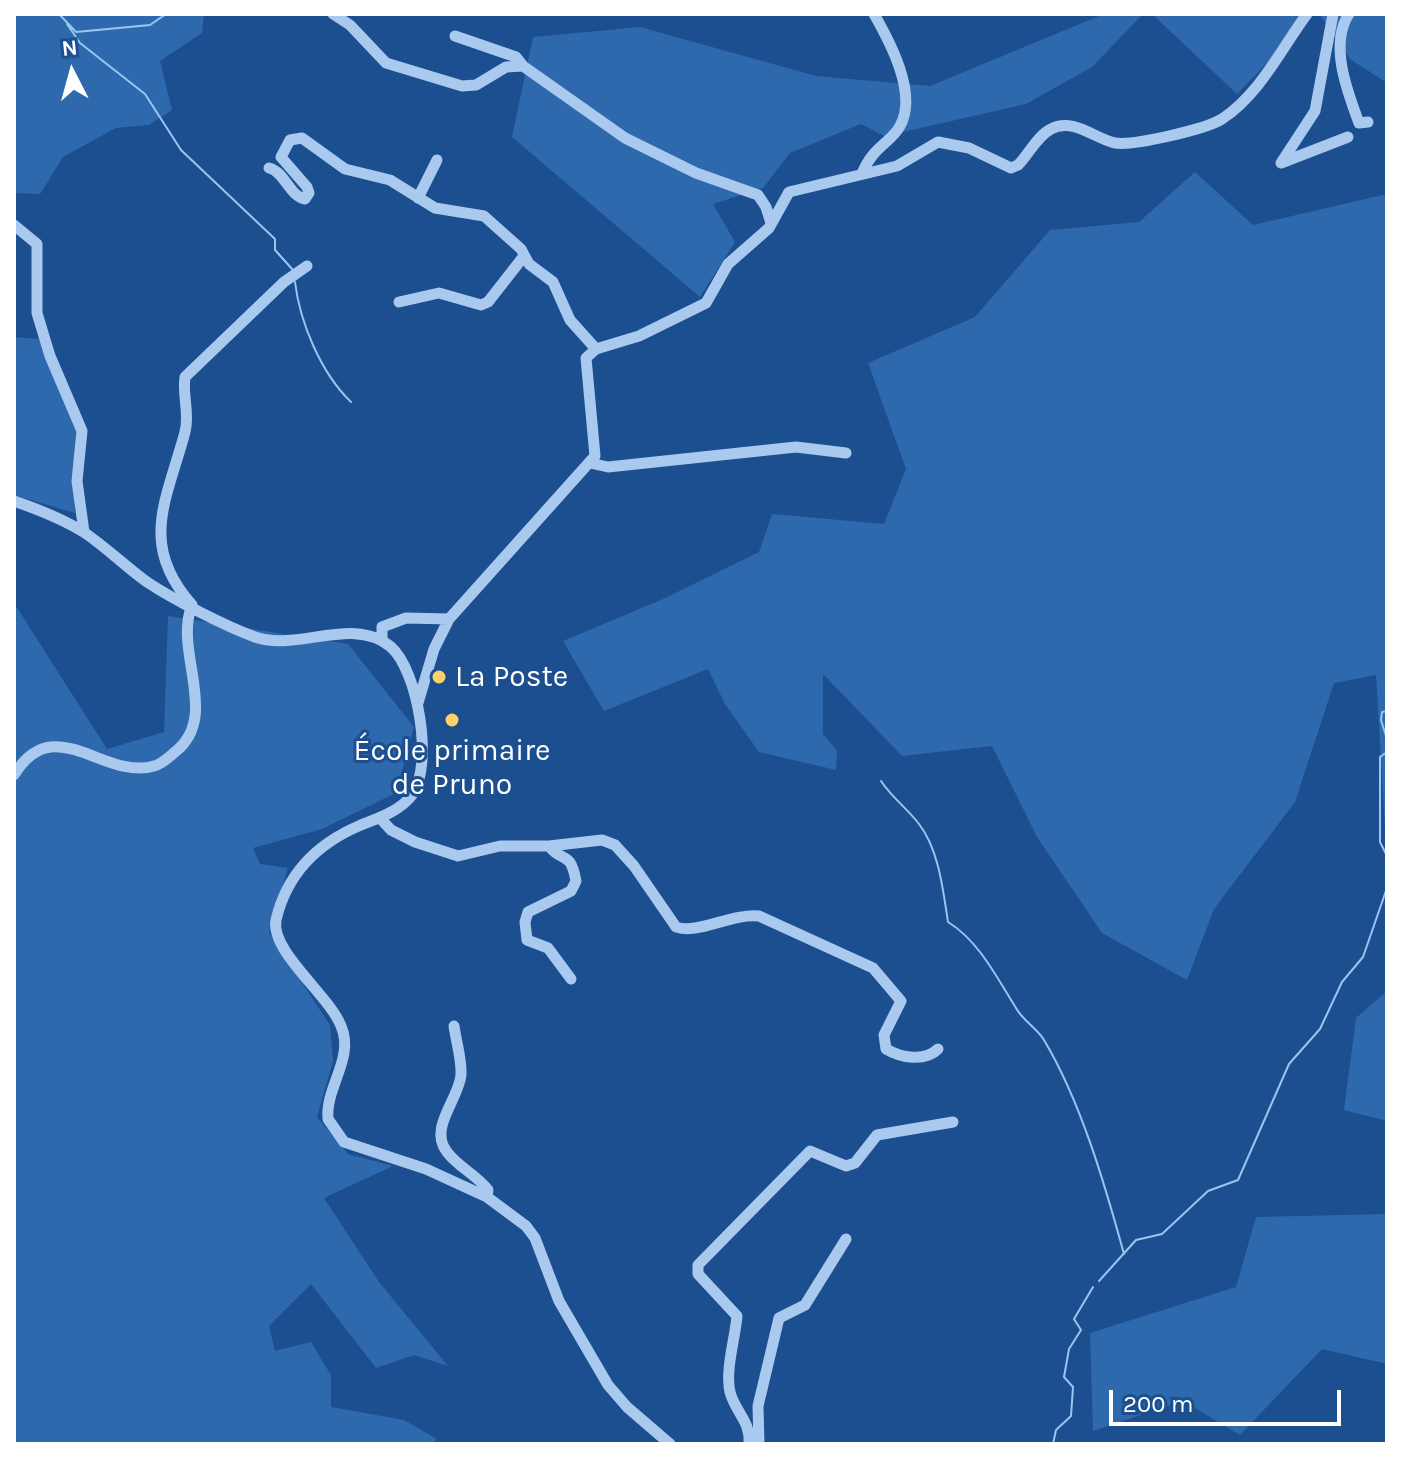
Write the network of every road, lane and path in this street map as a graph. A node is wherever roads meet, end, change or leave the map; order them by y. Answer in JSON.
{"nodes":[{"id":1,"x":333,"y":14,"type":"edge"},
{"id":2,"x":874,"y":14,"type":"edge"},
{"id":3,"x":1307,"y":14,"type":"edge"},
{"id":4,"x":1333,"y":14,"type":"edge"},
{"id":5,"x":1349,"y":14,"type":"edge"},
{"id":6,"x":455,"y":36,"type":"dead end"},
{"id":7,"x":523,"y":66,"type":"junction"},
{"id":8,"x":1368,"y":122,"type":"dead end"},
{"id":9,"x":1348,"y":137,"type":"dead end"},
{"id":10,"x":437,"y":160,"type":"dead end"},
{"id":11,"x":269,"y":168,"type":"dead end"},
{"id":12,"x":862,"y":174,"type":"junction"},
{"id":13,"x":418,"y":198,"type":"junction"},
{"id":14,"x":771,"y":224,"type":"junction"},
{"id":15,"x":14,"y":225,"type":"edge"},
{"id":16,"x":524,"y":256,"type":"junction"},
{"id":17,"x":307,"y":266,"type":"dead end"},
{"id":18,"x":399,"y":302,"type":"dead end"},
{"id":19,"x":596,"y":349,"type":"junction"},
{"id":20,"x":846,"y":453,"type":"dead end"},
{"id":21,"x":590,"y":463,"type":"junction"},
{"id":22,"x":14,"y":501,"type":"edge"},
{"id":23,"x":84,"y":532,"type":"junction"},
{"id":24,"x":192,"y":605,"type":"junction"},
{"id":25,"x":449,"y":619,"type":"junction"},
{"id":26,"x":382,"y":627,"type":"junction"},
{"id":27,"x":345,"y":635,"type":"junction"},
{"id":28,"x":382,"y":640,"type":"junction"},
{"id":29,"x":417,"y":708,"type":"junction"},
{"id":30,"x":14,"y":775,"type":"edge"},
{"id":31,"x":380,"y":818,"type":"junction"},
{"id":32,"x":549,"y":846,"type":"junction"},
{"id":33,"x":571,"y":979,"type":"dead end"},
{"id":34,"x":454,"y":1026,"type":"dead end"},
{"id":35,"x":938,"y":1049,"type":"dead end"},
{"id":36,"x":953,"y":1122,"type":"dead end"},
{"id":37,"x":487,"y":1197,"type":"junction"},
{"id":38,"x":846,"y":1239,"type":"dead end"},
{"id":39,"x":670,"y":1444,"type":"edge"},
{"id":40,"x":749,"y":1444,"type":"edge"},
{"id":41,"x":759,"y":1444,"type":"edge"}],
"edges":[{"from":1,"to":7,"type":"street"},
{"from":2,"to":12,"type":"street"},
{"from":3,"to":12,"type":"street"},
{"from":4,"to":9,"type":"street"},
{"from":5,"to":8,"type":"street"},
{"from":6,"to":7,"type":"street"},
{"from":7,"to":14,"type":"street"},
{"from":10,"to":13,"type":"street"},
{"from":11,"to":13,"type":"street"},
{"from":12,"to":14,"type":"street"},
{"from":13,"to":16,"type":"street"},
{"from":14,"to":19,"type":"street"},
{"from":15,"to":23,"type":"street"},
{"from":16,"to":18,"type":"street"},
{"from":16,"to":19,"type":"street"},
{"from":17,"to":24,"type":"street"},
{"from":19,"to":21,"type":"street"},
{"from":20,"to":21,"type":"street"},
{"from":21,"to":25,"type":"street"},
{"from":22,"to":23,"type":"street"},
{"from":23,"to":24,"type":"street"},
{"from":24,"to":27,"type":"street"},
{"from":24,"to":30,"type":"street"},
{"from":25,"to":26,"type":"street"},
{"from":25,"to":29,"type":"street"},
{"from":26,"to":27,"type":"street"},
{"from":26,"to":28,"type":"street"},
{"from":27,"to":28,"type":"street"},
{"from":28,"to":29,"type":"street"},
{"from":29,"to":31,"type":"street"},
{"from":31,"to":32,"type":"street"},
{"from":31,"to":37,"type":"street"},
{"from":32,"to":33,"type":"street"},
{"from":32,"to":35,"type":"street"},
{"from":34,"to":37,"type":"street"},
{"from":36,"to":40,"type":"street"},
{"from":37,"to":39,"type":"street"},
{"from":38,"to":41,"type":"street"}]}
